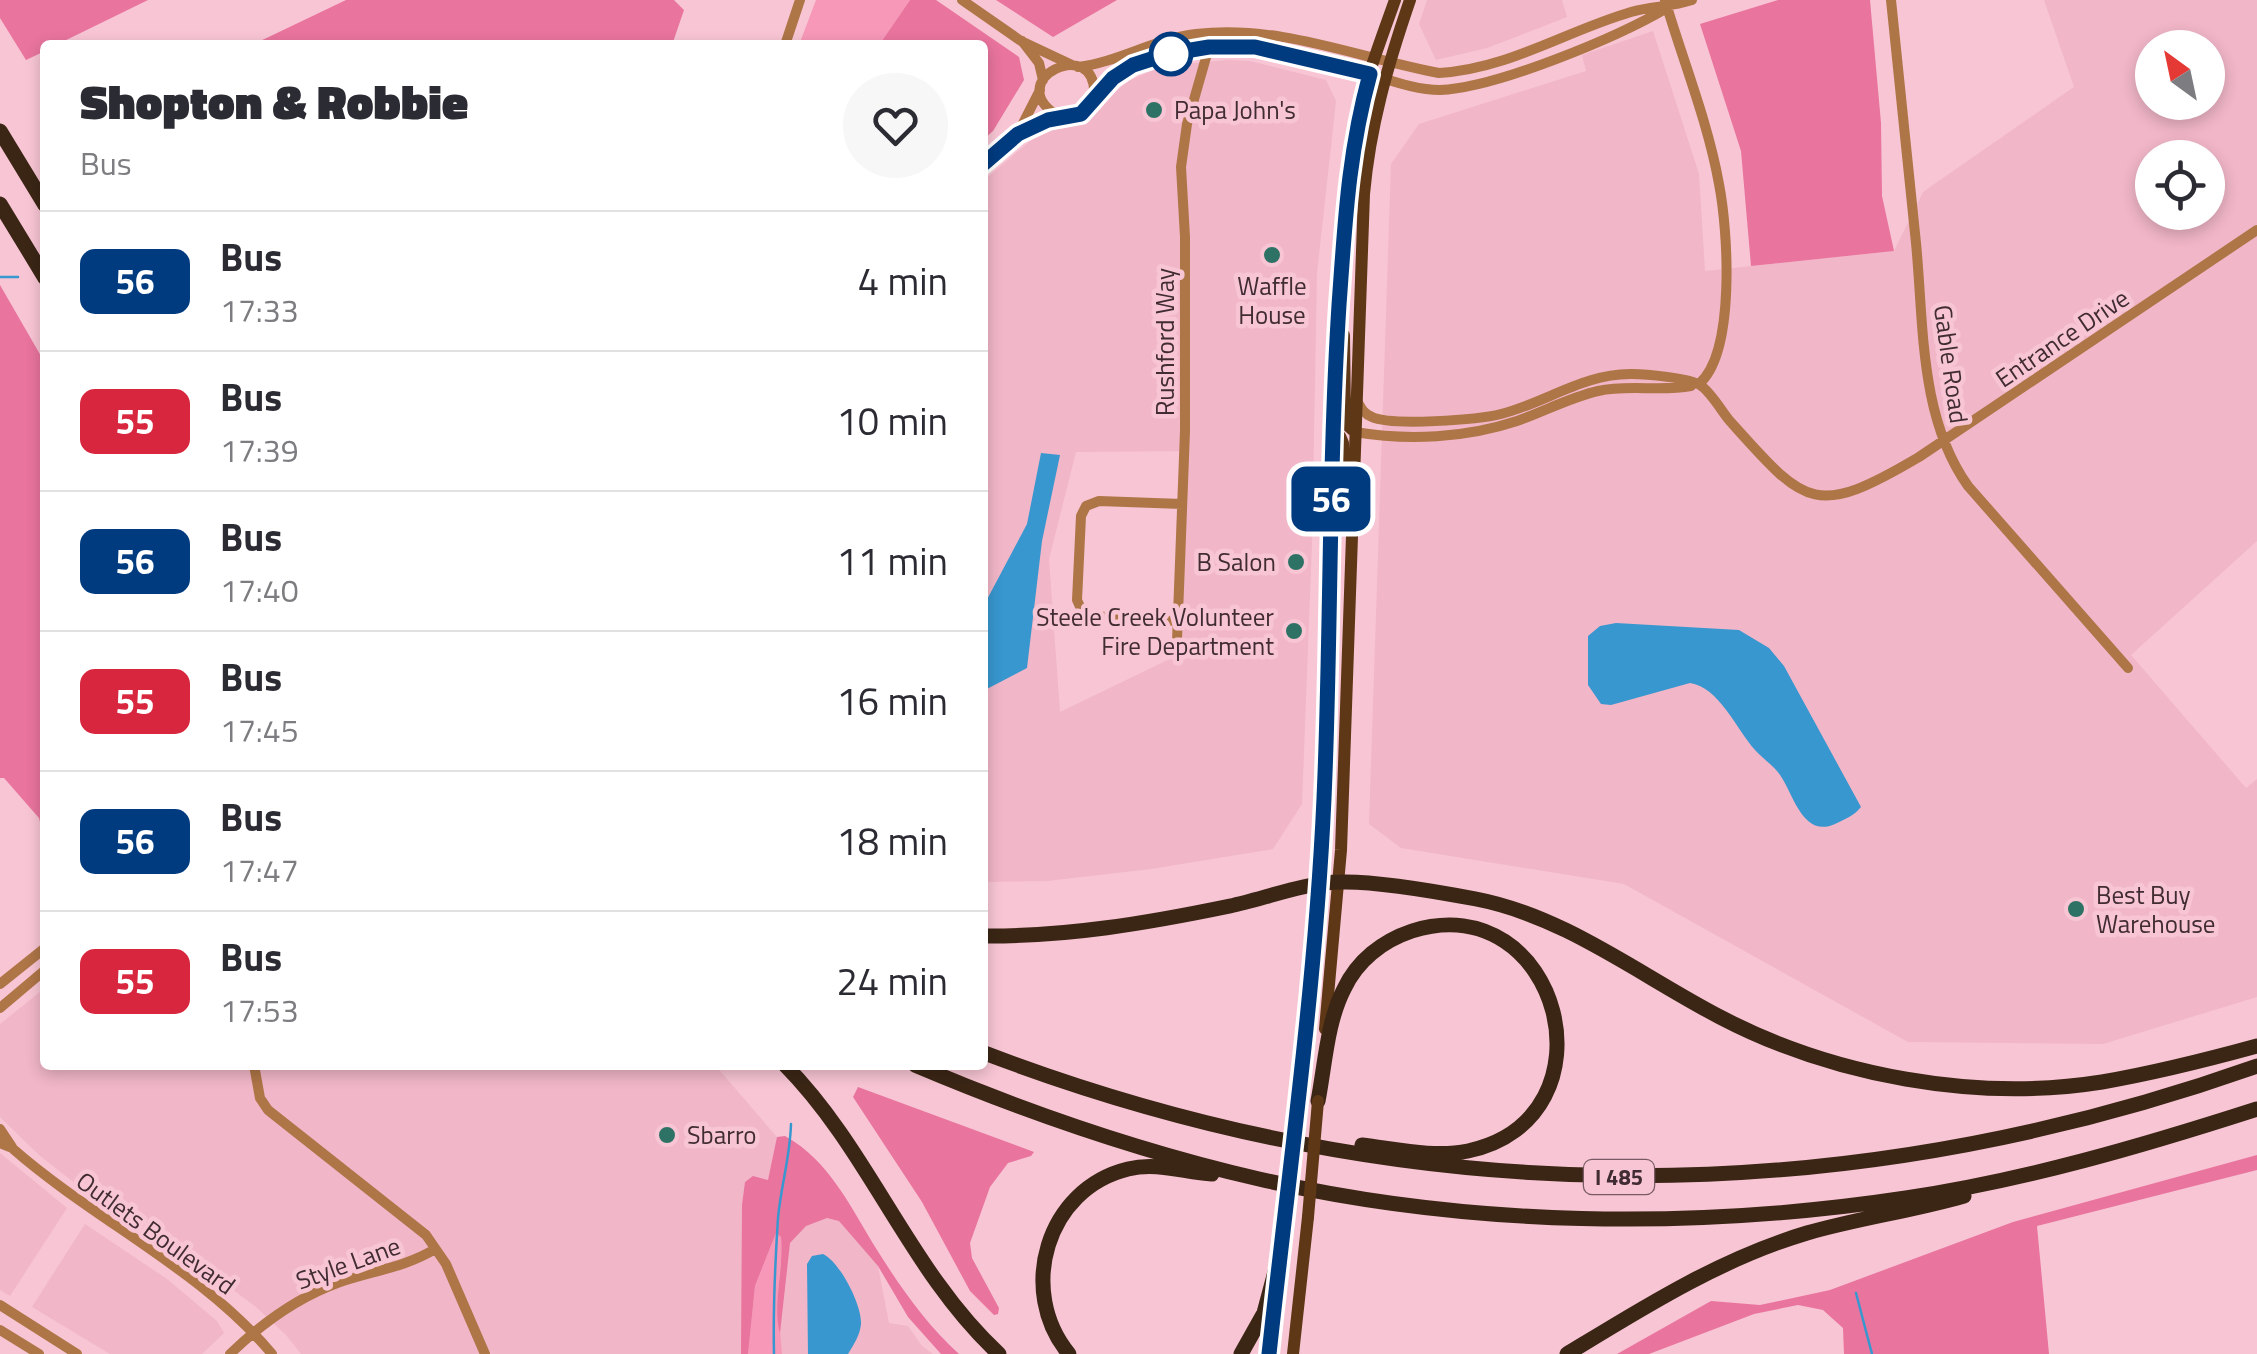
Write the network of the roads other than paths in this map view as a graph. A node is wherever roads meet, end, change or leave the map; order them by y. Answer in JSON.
{"nodes":[{"id":1,"x":800,"y":0,"type":"edge"},
{"id":2,"x":962,"y":0,"type":"edge"},
{"id":3,"x":1395,"y":0,"type":"edge"},
{"id":4,"x":1410,"y":0,"type":"edge"},
{"id":5,"x":1692,"y":0,"type":"edge"},
{"id":6,"x":1891,"y":0,"type":"edge"},
{"id":7,"x":1666,"y":4,"type":"edge"},
{"id":8,"x":786,"y":40,"type":"edge"},
{"id":9,"x":1021,"y":40,"type":"junction"},
{"id":10,"x":1209,"y":47,"type":"junction"},
{"id":11,"x":1382,"y":59,"type":"junction"},
{"id":12,"x":1075,"y":66,"type":"junction"},
{"id":13,"x":1377,"y":76,"type":"junction"},
{"id":14,"x":1041,"y":85,"type":"junction"},
{"id":15,"x":1094,"y":98,"type":"junction"},
{"id":16,"x":1060,"y":117,"type":"junction"},
{"id":17,"x":0,"y":132,"type":"edge"},
{"id":18,"x":1018,"y":134,"type":"junction"},
{"id":19,"x":988,"y":159,"type":"edge"},
{"id":20,"x":40,"y":197,"type":"edge"},
{"id":21,"x":0,"y":204,"type":"edge"},
{"id":22,"x":2257,"y":230,"type":"edge"},
{"id":23,"x":40,"y":270,"type":"edge"},
{"id":24,"x":1341,"y":282,"type":"junction"},
{"id":25,"x":1699,"y":384,"type":"junction"},
{"id":26,"x":1356,"y":400,"type":"junction"},
{"id":27,"x":1355,"y":432,"type":"junction"},
{"id":28,"x":1334,"y":435,"type":"junction"},
{"id":29,"x":1943,"y":442,"type":"junction"},
{"id":30,"x":1182,"y":504,"type":"junction"},
{"id":31,"x":1349,"y":590,"type":"junction"},
{"id":32,"x":1178,"y":622,"type":"junction"},
{"id":33,"x":1176,"y":641,"type":"dead end"},
{"id":34,"x":2128,"y":668,"type":"dead end"},
{"id":35,"x":1340,"y":882,"type":"junction"},
{"id":36,"x":1319,"y":886,"type":"junction"},
{"id":37,"x":988,"y":936,"type":"edge"},
{"id":38,"x":40,"y":952,"type":"edge"},
{"id":39,"x":40,"y":974,"type":"edge"},
{"id":40,"x":0,"y":984,"type":"edge"},
{"id":41,"x":0,"y":1008,"type":"edge"},
{"id":42,"x":2257,"y":1046,"type":"edge"},
{"id":43,"x":988,"y":1054,"type":"edge"},
{"id":44,"x":2257,"y":1066,"type":"edge"},
{"id":45,"x":255,"y":1070,"type":"edge"},
{"id":46,"x":790,"y":1070,"type":"edge"},
{"id":47,"x":928,"y":1070,"type":"edge"},
{"id":48,"x":1318,"y":1101,"type":"junction"},
{"id":49,"x":2257,"y":1109,"type":"edge"},
{"id":50,"x":0,"y":1129,"type":"edge"},
{"id":51,"x":1236,"y":1131,"type":"junction"},
{"id":52,"x":0,"y":1143,"type":"edge"},
{"id":53,"x":12,"y":1148,"type":"junction"},
{"id":54,"x":2108,"y":1154,"type":"junction"},
{"id":55,"x":1259,"y":1179,"type":"junction"},
{"id":56,"x":435,"y":1249,"type":"junction"},
{"id":57,"x":1280,"y":1253,"type":"junction"},
{"id":58,"x":0,"y":1305,"type":"edge"},
{"id":59,"x":0,"y":1330,"type":"edge"},
{"id":60,"x":253,"y":1333,"type":"junction"},
{"id":61,"x":39,"y":1354,"type":"edge"},
{"id":62,"x":77,"y":1354,"type":"edge"},
{"id":63,"x":230,"y":1354,"type":"edge"},
{"id":64,"x":272,"y":1354,"type":"edge"},
{"id":65,"x":485,"y":1354,"type":"edge"},
{"id":66,"x":999,"y":1354,"type":"edge"},
{"id":67,"x":1070,"y":1354,"type":"edge"},
{"id":68,"x":1241,"y":1354,"type":"edge"},
{"id":69,"x":1269,"y":1354,"type":"edge"},
{"id":70,"x":1292,"y":1354,"type":"edge"},
{"id":71,"x":1568,"y":1354,"type":"edge"}],
"edges":[{"from":1,"to":8,"type":"street"},
{"from":2,"to":9,"type":"street"},
{"from":3,"to":11,"type":"main road"},
{"from":4,"to":11,"type":"main road"},
{"from":5,"to":7,"type":"street"},
{"from":6,"to":29,"type":"street","name":"Gable Road"},
{"from":7,"to":11,"type":"street"},
{"from":7,"to":13,"type":"street"},
{"from":7,"to":25,"type":"street"},
{"from":9,"to":12,"type":"street"},
{"from":9,"to":14,"type":"street"},
{"from":10,"to":13,"type":"street"},
{"from":10,"to":15,"type":"street"},
{"from":10,"to":30,"type":"street","name":"Rushford Way"},
{"from":11,"to":12,"type":"street"},
{"from":11,"to":13,"type":"main road"},
{"from":12,"to":14,"type":"street"},
{"from":12,"to":15,"type":"street"},
{"from":13,"to":24,"type":"main road"},
{"from":13,"to":26,"type":"main road"},
{"from":14,"to":16,"type":"street"},
{"from":14,"to":18,"type":"street"},
{"from":15,"to":16,"type":"street"},
{"from":16,"to":18,"type":"street"},
{"from":17,"to":20,"type":"highway"},
{"from":18,"to":19,"type":"street"},
{"from":21,"to":23,"type":"highway"},
{"from":22,"to":29,"type":"street","name":"Entrance Drive"},
{"from":24,"to":27,"type":"main road"},
{"from":24,"to":28,"type":"main road"},
{"from":25,"to":26,"type":"street"},
{"from":25,"to":27,"type":"street"},
{"from":25,"to":29,"type":"street","name":"Entrance Drive"},
{"from":26,"to":27,"type":"main road"},
{"from":27,"to":31,"type":"main road"},
{"from":28,"to":31,"type":"main road"},
{"from":28,"to":36,"type":"main road"},
{"from":29,"to":34,"type":"street","name":"Gable Road"},
{"from":30,"to":32,"type":"street","name":"Rushford Way"},
{"from":30,"to":32,"type":"street"},
{"from":31,"to":35,"type":"main road"},
{"from":32,"to":33,"type":"street","name":"Rushford Way"},
{"from":35,"to":36,"type":"highway"},
{"from":35,"to":42,"type":"highway"},
{"from":35,"to":48,"type":"main road"},
{"from":36,"to":37,"type":"highway"},
{"from":36,"to":57,"type":"main road","bridge":true},
{"from":38,"to":40,"type":"street"},
{"from":39,"to":41,"type":"street"},
{"from":43,"to":51,"type":"highway","number":"I 485"},
{"from":44,"to":51,"type":"highway","number":"I 485"},
{"from":45,"to":56,"type":"street"},
{"from":46,"to":66,"type":"highway"},
{"from":47,"to":55,"type":"highway","number":"I 485"},
{"from":48,"to":51,"type":"highway"},
{"from":48,"to":70,"type":"main road","bridge":true},
{"from":49,"to":54,"type":"highway","number":"I 485"},
{"from":50,"to":53,"type":"street","name":"Outlets Boulevard"},
{"from":52,"to":53,"type":"street","name":"Outlets Boulevard"},
{"from":53,"to":60,"type":"street","name":"Outlets Boulevard"},
{"from":54,"to":55,"type":"highway","number":"I 485"},
{"from":54,"to":71,"type":"highway"},
{"from":55,"to":67,"type":"highway"},
{"from":56,"to":60,"type":"street","name":"Style Lane"},
{"from":56,"to":65,"type":"street"},
{"from":57,"to":68,"type":"highway"},
{"from":57,"to":69,"type":"main road"},
{"from":58,"to":62,"type":"street"},
{"from":59,"to":61,"type":"street"},
{"from":60,"to":63,"type":"street","name":"Style Lane"},
{"from":60,"to":64,"type":"street","name":"Outlets Boulevard"}]}
